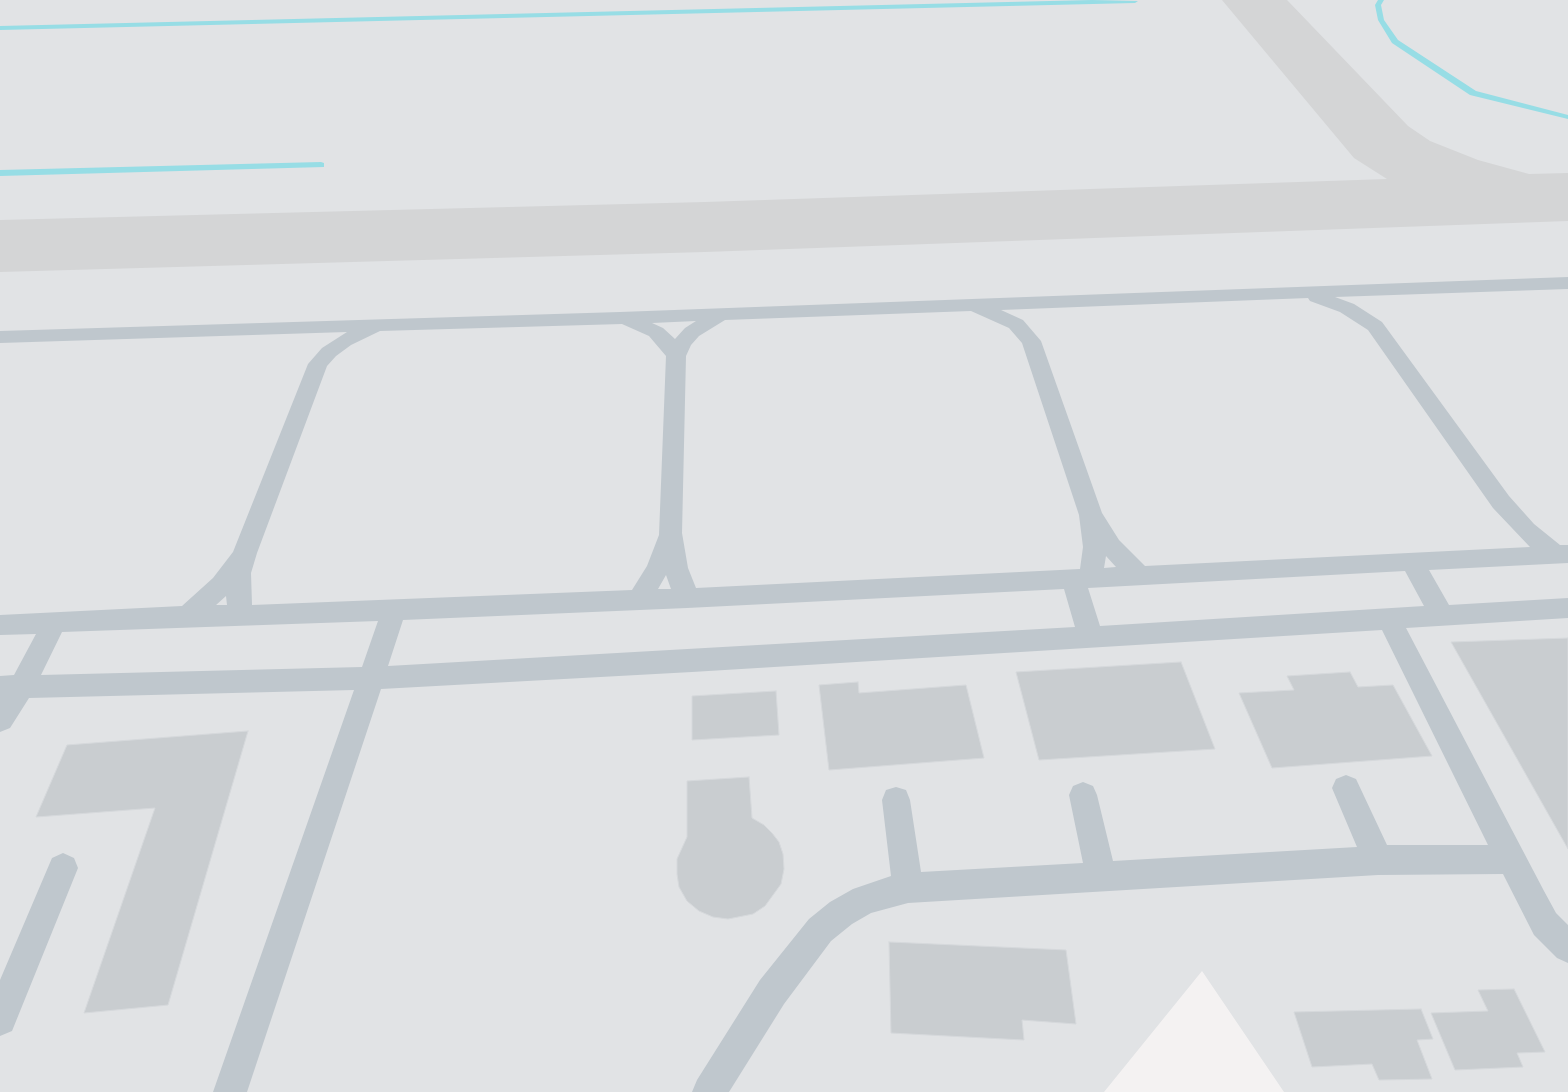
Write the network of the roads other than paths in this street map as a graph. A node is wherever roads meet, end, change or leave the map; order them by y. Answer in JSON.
{"nodes":[{"id":1,"x":1568,"y":284,"type":"edge"},
{"id":2,"x":1398,"y":290,"type":"junction"},
{"id":3,"x":1298,"y":293,"type":"junction"},
{"id":4,"x":1067,"y":302,"type":"junction"},
{"id":5,"x":967,"y":305,"type":"junction"},
{"id":6,"x":722,"y":314,"type":"junction"},
{"id":7,"x":620,"y":318,"type":"junction"},
{"id":8,"x":381,"y":325,"type":"junction"},
{"id":9,"x":1375,"y":326,"type":"junction"},
{"id":10,"x":274,"y":327,"type":"junction"},
{"id":11,"x":0,"y":336,"type":"edge"},
{"id":12,"x":24,"y":336,"type":"junction"},
{"id":13,"x":1031,"y":341,"type":"junction"},
{"id":14,"x":0,"y":345,"type":"edge"},
{"id":15,"x":676,"y":356,"type":"junction"},
{"id":16,"x":318,"y":364,"type":"junction"},
{"id":17,"x":1501,"y":502,"type":"junction"},
{"id":18,"x":1092,"y":515,"type":"junction"},
{"id":19,"x":670,"y":533,"type":"junction"},
{"id":20,"x":245,"y":553,"type":"junction"},
{"id":21,"x":1562,"y":555,"type":"edge"},
{"id":22,"x":1515,"y":557,"type":"junction"},
{"id":23,"x":1412,"y":562,"type":"junction"},
{"id":24,"x":1139,"y":575,"type":"junction"},
{"id":25,"x":1082,"y":578,"type":"junction"},
{"id":26,"x":687,"y":598,"type":"junction"},
{"id":27,"x":640,"y":599,"type":"junction"},
{"id":28,"x":1568,"y":608,"type":"edge"},
{"id":29,"x":394,"y":610,"type":"junction"},
{"id":30,"x":240,"y":614,"type":"junction"},
{"id":31,"x":188,"y":616,"type":"junction"},
{"id":32,"x":1442,"y":616,"type":"junction"},
{"id":33,"x":1389,"y":619,"type":"junction"},
{"id":34,"x":55,"y":622,"type":"junction"},
{"id":35,"x":0,"y":625,"type":"edge"},
{"id":36,"x":1092,"y":636,"type":"junction"},
{"id":37,"x":371,"y":678,"type":"junction"},
{"id":38,"x":11,"y":687,"type":"edge"},
{"id":39,"x":0,"y":720,"type":"edge"},
{"id":40,"x":1346,"y":788,"type":"dead end"},
{"id":41,"x":1083,"y":795,"type":"dead end"},
{"id":42,"x":896,"y":800,"type":"dead end"},
{"id":43,"x":1511,"y":859,"type":"junction"},
{"id":44,"x":1378,"y":860,"type":"junction"},
{"id":45,"x":63,"y":868,"type":"dead end"},
{"id":46,"x":1101,"y":876,"type":"junction"},
{"id":47,"x":908,"y":888,"type":"junction"},
{"id":48,"x":1568,"y":947,"type":"edge"},
{"id":49,"x":0,"y":1019,"type":"edge"},
{"id":50,"x":230,"y":1092,"type":"edge"},
{"id":51,"x":709,"y":1092,"type":"edge"}],
"edges":[{"from":1,"to":2,"type":"lane"},
{"from":2,"to":3,"type":"lane"},
{"from":2,"to":9,"type":"lane"},
{"from":3,"to":4,"type":"lane"},
{"from":3,"to":9,"type":"lane"},
{"from":4,"to":5,"type":"lane"},
{"from":4,"to":13,"type":"lane"},
{"from":5,"to":6,"type":"lane"},
{"from":5,"to":13,"type":"lane"},
{"from":6,"to":7,"type":"lane"},
{"from":6,"to":15,"type":"lane"},
{"from":7,"to":8,"type":"lane"},
{"from":7,"to":15,"type":"lane"},
{"from":8,"to":10,"type":"lane"},
{"from":8,"to":16,"type":"lane"},
{"from":9,"to":17,"type":"lane"},
{"from":10,"to":12,"type":"lane"},
{"from":10,"to":16,"type":"lane"},
{"from":11,"to":12,"type":"lane"},
{"from":12,"to":14,"type":"lane"},
{"from":13,"to":18,"type":"lane"},
{"from":15,"to":19,"type":"lane"},
{"from":16,"to":20,"type":"lane"},
{"from":17,"to":21,"type":"lane"},
{"from":17,"to":22,"type":"lane"},
{"from":18,"to":24,"type":"lane"},
{"from":18,"to":25,"type":"lane"},
{"from":19,"to":26,"type":"lane"},
{"from":19,"to":27,"type":"lane"},
{"from":20,"to":30,"type":"lane"},
{"from":20,"to":31,"type":"lane"},
{"from":21,"to":22,"type":"lane"},
{"from":22,"to":23,"type":"lane"},
{"from":23,"to":24,"type":"lane"},
{"from":23,"to":32,"type":"lane"},
{"from":24,"to":25,"type":"lane"},
{"from":25,"to":26,"type":"lane"},
{"from":25,"to":36,"type":"lane"},
{"from":26,"to":27,"type":"lane"},
{"from":27,"to":29,"type":"lane"},
{"from":28,"to":32,"type":"lane"},
{"from":29,"to":30,"type":"lane"},
{"from":29,"to":37,"type":"lane"},
{"from":30,"to":31,"type":"lane"},
{"from":31,"to":34,"type":"lane"},
{"from":32,"to":33,"type":"lane"},
{"from":33,"to":36,"type":"lane"},
{"from":33,"to":43,"type":"lane"},
{"from":34,"to":35,"type":"lane"},
{"from":34,"to":38,"type":"lane"},
{"from":36,"to":37,"type":"lane"},
{"from":37,"to":38,"type":"lane"},
{"from":37,"to":50,"type":"lane"},
{"from":38,"to":39,"type":"lane"},
{"from":40,"to":44,"type":"lane"},
{"from":41,"to":46,"type":"lane"},
{"from":42,"to":47,"type":"lane"},
{"from":43,"to":44,"type":"lane"},
{"from":43,"to":48,"type":"lane"},
{"from":44,"to":46,"type":"lane"},
{"from":45,"to":49,"type":"lane"},
{"from":46,"to":47,"type":"lane"},
{"from":47,"to":51,"type":"lane"}]}
